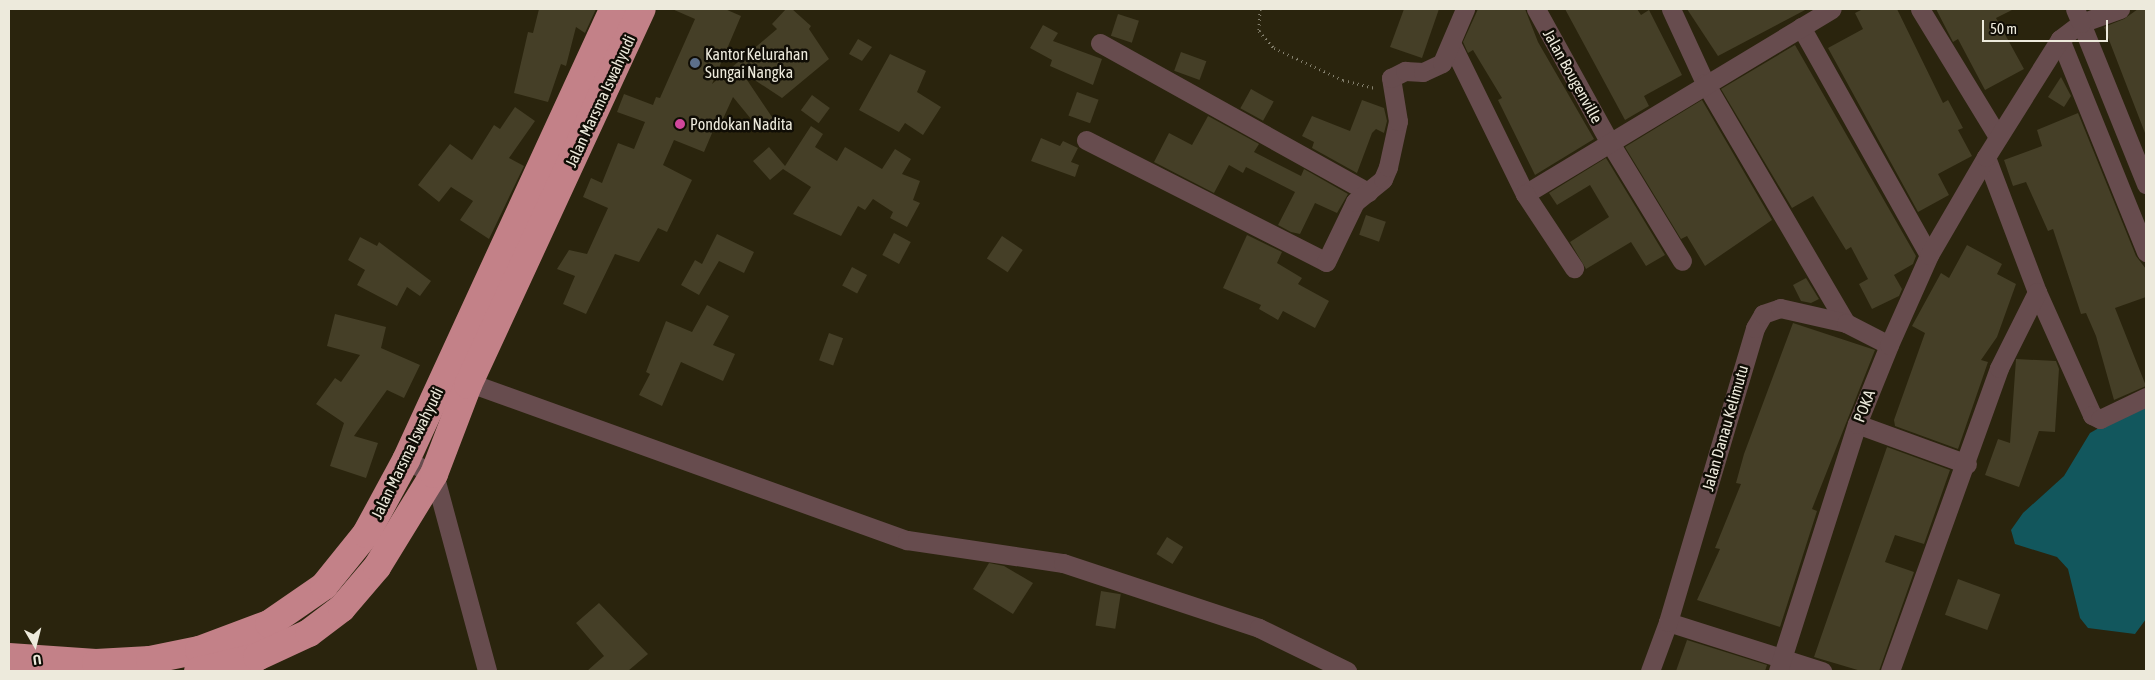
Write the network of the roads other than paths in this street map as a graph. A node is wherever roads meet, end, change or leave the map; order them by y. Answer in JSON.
{"nodes":[{"id":1,"x":613,"y":9,"type":"edge"},
{"id":2,"x":642,"y":9,"type":"edge"},
{"id":3,"x":1465,"y":9,"type":"edge"},
{"id":4,"x":1536,"y":9,"type":"edge"},
{"id":5,"x":1671,"y":9,"type":"edge"},
{"id":6,"x":1832,"y":9,"type":"edge"},
{"id":7,"x":1920,"y":9,"type":"edge"},
{"id":8,"x":2120,"y":9,"type":"edge"},
{"id":9,"x":2078,"y":16,"type":"edge"},
{"id":10,"x":1801,"y":27,"type":"junction"},
{"id":11,"x":2060,"y":39,"type":"junction"},
{"id":12,"x":1100,"y":44,"type":"dead end"},
{"id":13,"x":1452,"y":45,"type":"junction"},
{"id":14,"x":1705,"y":83,"type":"junction"},
{"id":15,"x":1998,"y":137,"type":"junction"},
{"id":16,"x":1086,"y":140,"type":"dead end"},
{"id":17,"x":1610,"y":143,"type":"junction"},
{"id":18,"x":1986,"y":157,"type":"junction"},
{"id":19,"x":2146,"y":184,"type":"edge"},
{"id":20,"x":1368,"y":192,"type":"junction"},
{"id":21,"x":1525,"y":194,"type":"junction"},
{"id":22,"x":2146,"y":252,"type":"edge"},
{"id":23,"x":1930,"y":255,"type":"junction"},
{"id":24,"x":1682,"y":261,"type":"dead end"},
{"id":25,"x":1574,"y":268,"type":"dead end"},
{"id":26,"x":2037,"y":292,"type":"junction"},
{"id":27,"x":1846,"y":323,"type":"junction"},
{"id":28,"x":1889,"y":345,"type":"junction"},
{"id":29,"x":458,"y":378,"type":"junction"},
{"id":30,"x":2146,"y":397,"type":"edge"},
{"id":31,"x":1857,"y":424,"type":"junction"},
{"id":32,"x":406,"y":460,"type":"junction"},
{"id":33,"x":1967,"y":464,"type":"junction"},
{"id":34,"x":434,"y":474,"type":"junction"},
{"id":35,"x":1668,"y":622,"type":"junction"},
{"id":36,"x":9,"y":657,"type":"edge"},
{"id":37,"x":1781,"y":665,"type":"edge"},
{"id":38,"x":198,"y":671,"type":"edge"},
{"id":39,"x":486,"y":671,"type":"edge"},
{"id":40,"x":1348,"y":671,"type":"edge"},
{"id":41,"x":1650,"y":671,"type":"edge"},
{"id":42,"x":1822,"y":671,"type":"edge"},
{"id":43,"x":1890,"y":671,"type":"edge"}],
"edges":[{"from":1,"to":29,"type":"highway","name":"Jalan Marsma Iswahyudi"},
{"from":2,"to":29,"type":"highway","name":"Jalan Marsma Iswahyudi"},
{"from":3,"to":13,"type":"street"},
{"from":4,"to":17,"type":"street","name":"Jalan Bougenville"},
{"from":5,"to":14,"type":"street"},
{"from":6,"to":10,"type":"street"},
{"from":7,"to":15,"type":"street"},
{"from":8,"to":9,"type":"street"},
{"from":9,"to":11,"type":"street"},
{"from":9,"to":19,"type":"street"},
{"from":10,"to":14,"type":"street"},
{"from":10,"to":23,"type":"street"},
{"from":11,"to":15,"type":"street","name":"POKA"},
{"from":11,"to":22,"type":"street"},
{"from":12,"to":20,"type":"street"},
{"from":13,"to":20,"type":"street"},
{"from":13,"to":21,"type":"street"},
{"from":14,"to":17,"type":"street"},
{"from":14,"to":27,"type":"street"},
{"from":15,"to":18,"type":"street","name":"POKA"},
{"from":16,"to":20,"type":"street"},
{"from":17,"to":21,"type":"street"},
{"from":17,"to":24,"type":"street","name":"Jalan Bougenville"},
{"from":18,"to":23,"type":"street","name":"POKA"},
{"from":18,"to":26,"type":"street"},
{"from":21,"to":25,"type":"street"},
{"from":23,"to":28,"type":"street","name":"POKA"},
{"from":26,"to":30,"type":"street"},
{"from":26,"to":33,"type":"street"},
{"from":27,"to":28,"type":"street","name":"Jalan Danau Kelimutu"},
{"from":27,"to":35,"type":"street","name":"Jalan Danau Kelimutu"},
{"from":28,"to":31,"type":"street","name":"POKA"},
{"from":29,"to":32,"type":"highway","name":"Jalan Marsma Iswahyudi"},
{"from":29,"to":34,"type":"highway","name":"Jalan Marsma Iswahyudi"},
{"from":29,"to":40,"type":"street"},
{"from":31,"to":33,"type":"street"},
{"from":31,"to":37,"type":"street","name":"POKA"},
{"from":32,"to":34,"type":"street"},
{"from":32,"to":36,"type":"highway","name":"Jalan Marsma Iswahyudi"},
{"from":33,"to":43,"type":"street"},
{"from":34,"to":38,"type":"highway","name":"Jalan Marsma Iswahyudi"},
{"from":34,"to":39,"type":"street"},
{"from":35,"to":37,"type":"street"},
{"from":35,"to":41,"type":"street","name":"Jalan Danau Kelimutu"},
{"from":37,"to":42,"type":"street"}]}
